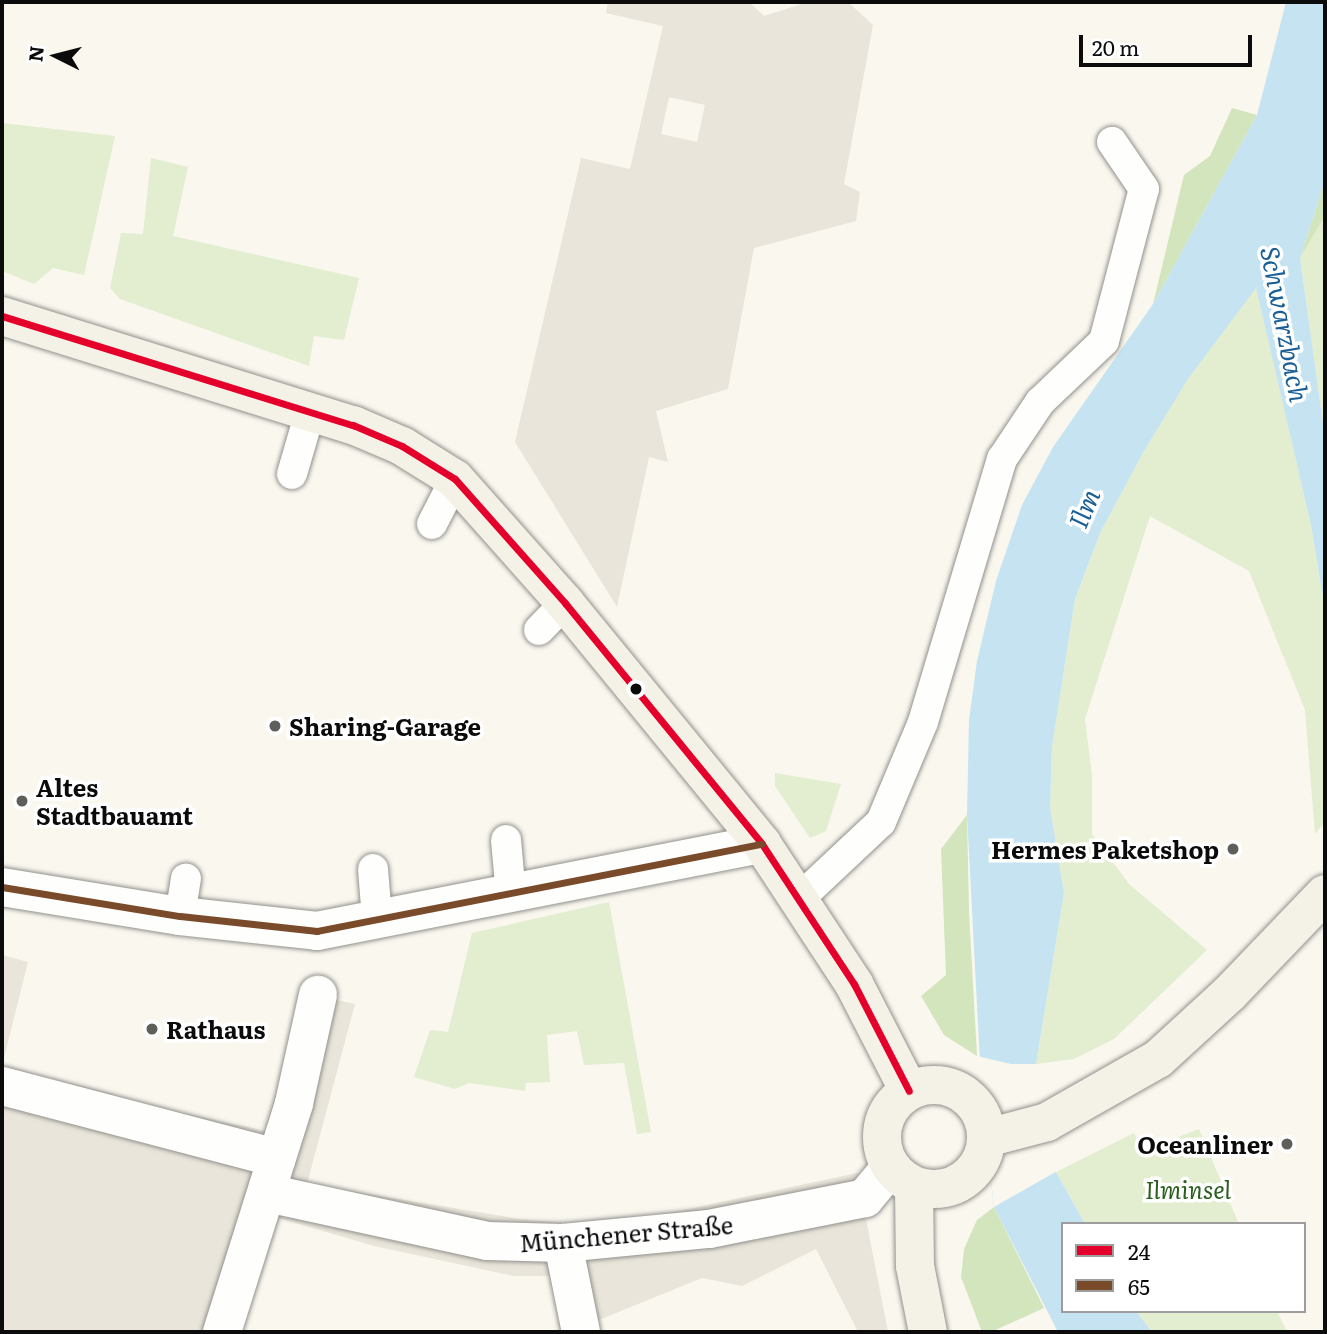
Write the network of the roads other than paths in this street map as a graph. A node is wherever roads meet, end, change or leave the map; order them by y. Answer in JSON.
{"nodes":[{"id":1,"x":1112,"y":142,"type":"dead end"},
{"id":2,"x":2,"y":316,"type":"edge"},
{"id":3,"x":310,"y":412,"type":"junction"},
{"id":4,"x":292,"y":474,"type":"dead end"},
{"id":5,"x":455,"y":479,"type":"junction"},
{"id":6,"x":432,"y":524,"type":"dead end"},
{"id":7,"x":565,"y":603,"type":"junction"},
{"id":8,"x":539,"y":630,"type":"dead end"},
{"id":9,"x":506,"y":840,"type":"dead end"},
{"id":10,"x":762,"y":844,"type":"junction"},
{"id":11,"x":373,"y":869,"type":"dead end"},
{"id":12,"x":186,"y":878,"type":"dead end"},
{"id":13,"x":2,"y":887,"type":"edge"},
{"id":14,"x":1325,"y":894,"type":"edge"},
{"id":15,"x":511,"y":895,"type":"junction"},
{"id":16,"x":800,"y":898,"type":"junction"},
{"id":17,"x":180,"y":916,"type":"junction"},
{"id":18,"x":377,"y":919,"type":"junction"},
{"id":19,"x":318,"y":995,"type":"dead end"},
{"id":20,"x":2,"y":1086,"type":"edge"},
{"id":21,"x":909,"y":1091,"type":"junction"},
{"id":22,"x":986,"y":1138,"type":"junction"},
{"id":23,"x":272,"y":1176,"type":"junction"},
{"id":24,"x":903,"y":1177,"type":"junction"},
{"id":25,"x":563,"y":1243,"type":"junction"},
{"id":26,"x":222,"y":1332,"type":"edge"},
{"id":27,"x":581,"y":1332,"type":"edge"},
{"id":28,"x":928,"y":1332,"type":"edge"}],
"edges":[{"from":1,"to":16,"type":"lane"},
{"from":2,"to":3,"type":"street"},
{"from":3,"to":4,"type":"lane"},
{"from":3,"to":5,"type":"street"},
{"from":5,"to":6,"type":"lane"},
{"from":5,"to":7,"type":"street"},
{"from":7,"to":8,"type":"lane"},
{"from":7,"to":10,"type":"street"},
{"from":9,"to":15,"type":"lane"},
{"from":10,"to":15,"type":"street"},
{"from":10,"to":16,"type":"street"},
{"from":11,"to":18,"type":"lane"},
{"from":12,"to":17,"type":"lane"},
{"from":13,"to":17,"type":"street"},
{"from":14,"to":22,"type":"street"},
{"from":15,"to":18,"type":"street"},
{"from":16,"to":21,"type":"street"},
{"from":17,"to":18,"type":"street"},
{"from":19,"to":23,"type":"street"},
{"from":20,"to":23,"type":"street","name":"Münchener Straße"},
{"from":21,"to":22,"type":"street"},
{"from":21,"to":24,"type":"street"},
{"from":22,"to":24,"type":"street"},
{"from":23,"to":25,"type":"street","name":"Münchener Straße"},
{"from":23,"to":26,"type":"street"},
{"from":24,"to":25,"type":"street","name":"Münchener Straße"},
{"from":24,"to":28,"type":"street"},
{"from":25,"to":27,"type":"street"}]}
